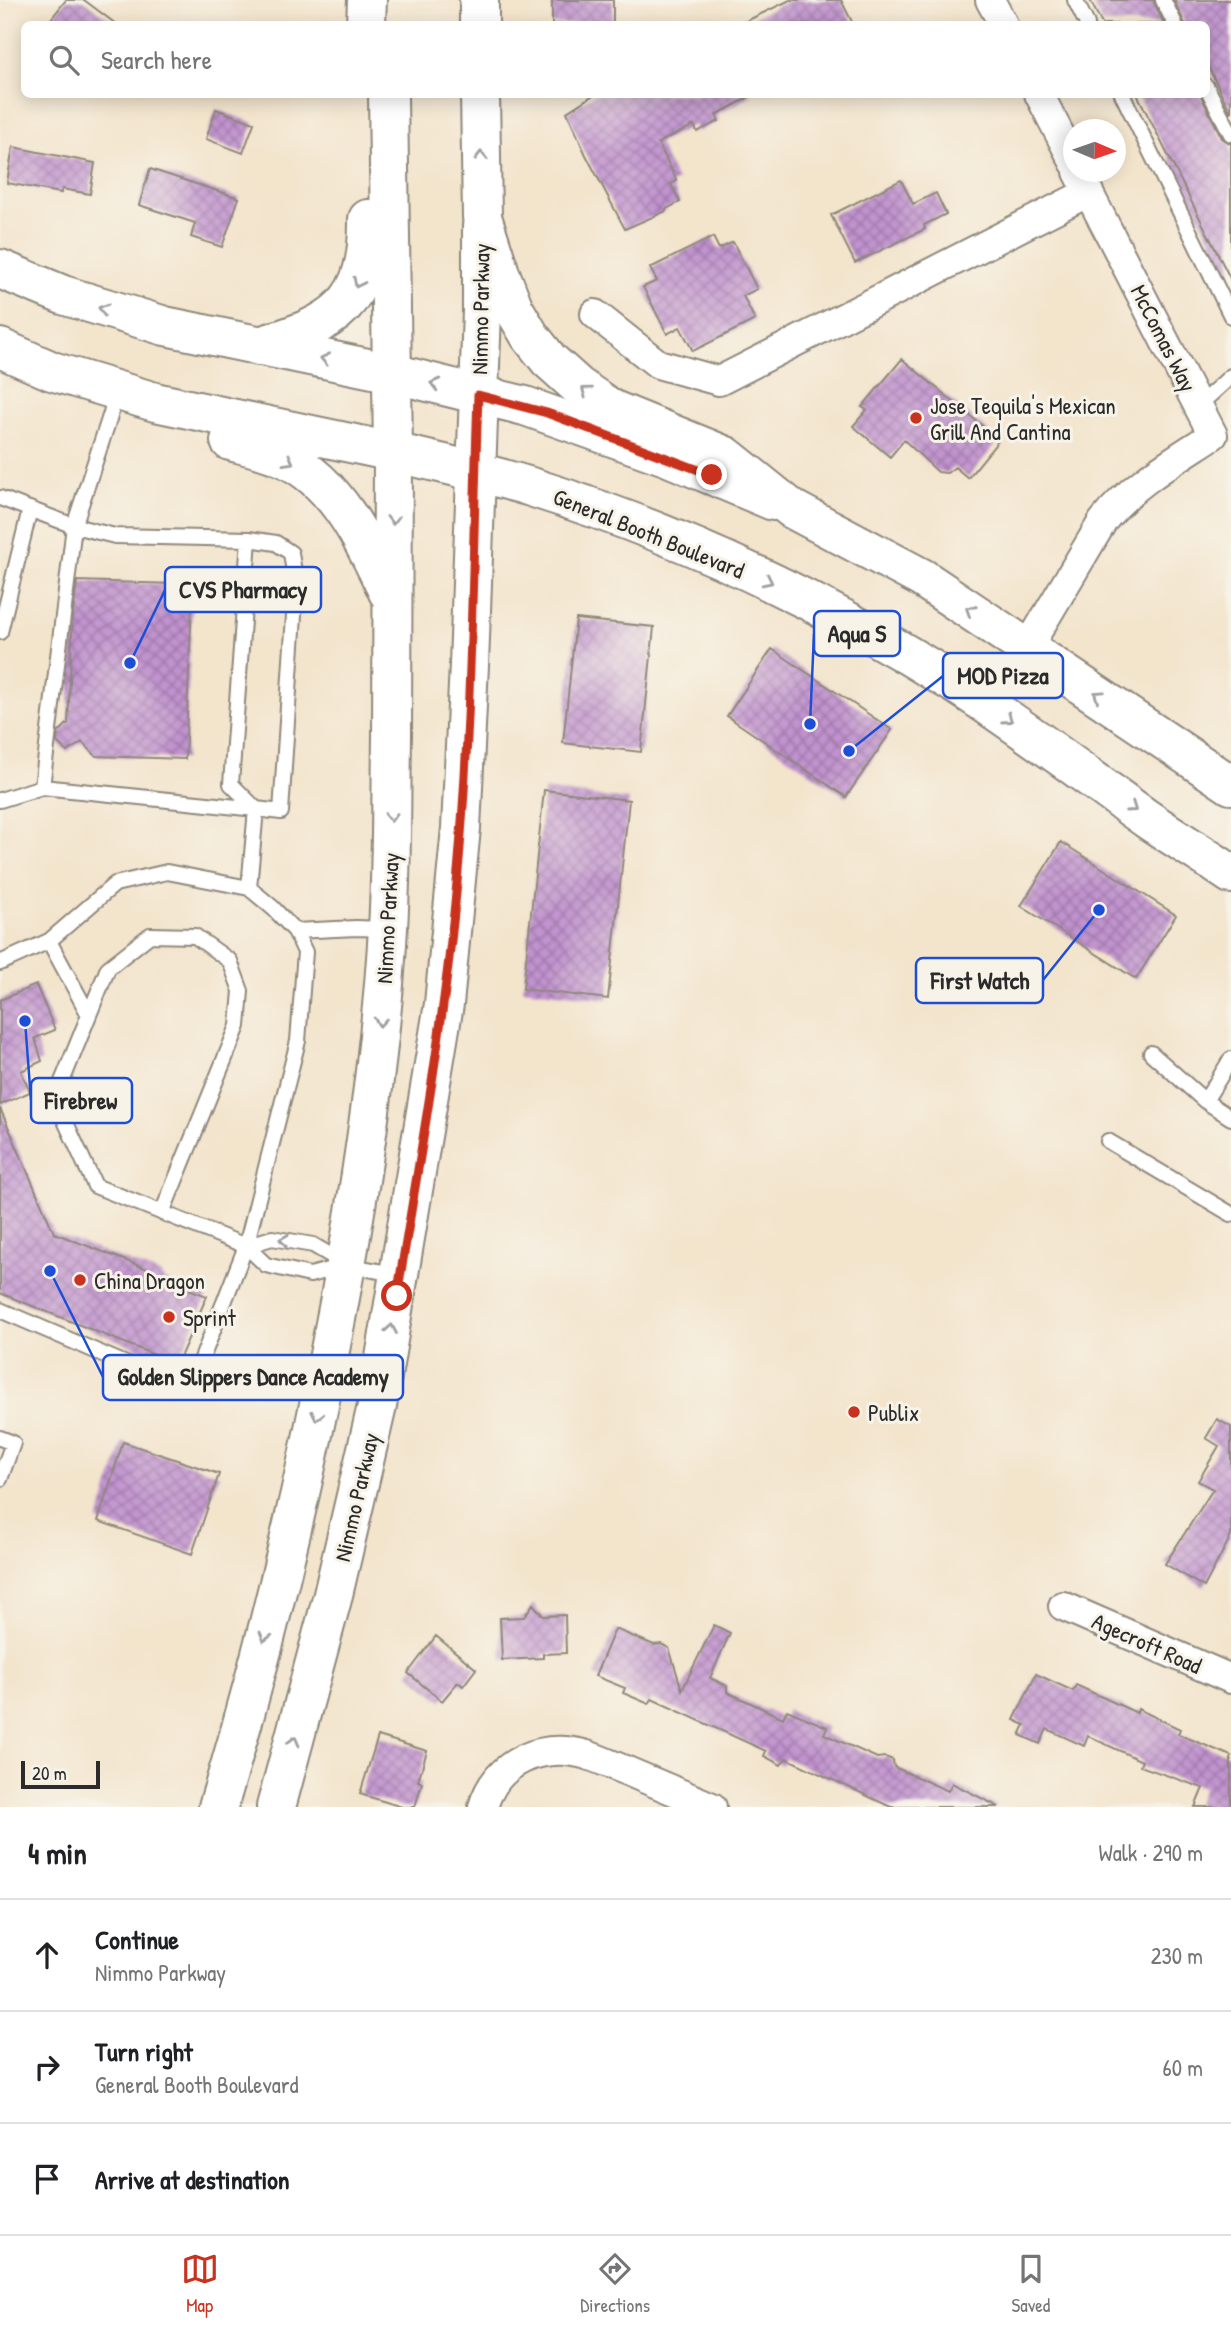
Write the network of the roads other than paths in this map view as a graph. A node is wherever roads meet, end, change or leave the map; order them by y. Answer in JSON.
{"nodes":[{"id":1,"x":367,"y":0,"type":"edge"},
{"id":2,"x":387,"y":0,"type":"edge"},
{"id":3,"x":479,"y":0,"type":"edge"},
{"id":4,"x":990,"y":0,"type":"edge"},
{"id":5,"x":1075,"y":0,"type":"edge"},
{"id":6,"x":1163,"y":0,"type":"edge"},
{"id":7,"x":366,"y":21,"type":"edge"},
{"id":8,"x":387,"y":21,"type":"edge"},
{"id":9,"x":479,"y":21,"type":"edge"},
{"id":10,"x":1001,"y":21,"type":"edge"},
{"id":11,"x":1086,"y":21,"type":"edge"},
{"id":12,"x":1174,"y":21,"type":"edge"},
{"id":13,"x":1210,"y":94,"type":"edge"},
{"id":14,"x":367,"y":98,"type":"edge"},
{"id":15,"x":388,"y":98,"type":"edge"},
{"id":16,"x":480,"y":98,"type":"edge"},
{"id":17,"x":1041,"y":98,"type":"edge"},
{"id":18,"x":1124,"y":98,"type":"edge"},
{"id":19,"x":1231,"y":134,"type":"edge"},
{"id":20,"x":1063,"y":142,"type":"edge"},
{"id":21,"x":1083,"y":182,"type":"edge"},
{"id":22,"x":482,"y":217,"type":"junction"},
{"id":23,"x":0,"y":269,"type":"edge"},
{"id":24,"x":595,"y":314,"type":"dead end"},
{"id":25,"x":1231,"y":316,"type":"edge"},
{"id":26,"x":259,"y":346,"type":"junction"},
{"id":27,"x":0,"y":351,"type":"edge"},
{"id":28,"x":392,"y":373,"type":"junction"},
{"id":29,"x":1231,"y":376,"type":"edge"},
{"id":30,"x":478,"y":395,"type":"junction"},
{"id":31,"x":113,"y":402,"type":"junction"},
{"id":32,"x":1198,"y":406,"type":"junction"},
{"id":33,"x":393,"y":452,"type":"junction"},
{"id":34,"x":475,"y":471,"type":"junction"},
{"id":35,"x":0,"y":498,"type":"edge"},
{"id":36,"x":30,"y":509,"type":"junction"},
{"id":37,"x":792,"y":509,"type":"junction"},
{"id":38,"x":75,"y":526,"type":"junction"},
{"id":39,"x":249,"y":538,"type":"junction"},
{"id":40,"x":393,"y":601,"type":"junction"},
{"id":41,"x":0,"y":632,"type":"edge"},
{"id":42,"x":1028,"y":647,"type":"junction"},
{"id":43,"x":1231,"y":785,"type":"edge"},
{"id":44,"x":42,"y":787,"type":"junction"},
{"id":45,"x":0,"y":800,"type":"edge"},
{"id":46,"x":256,"y":809,"type":"junction"},
{"id":47,"x":1231,"y":874,"type":"edge"},
{"id":48,"x":248,"y":888,"type":"junction"},
{"id":49,"x":388,"y":930,"type":"junction"},
{"id":50,"x":295,"y":931,"type":"junction"},
{"id":51,"x":49,"y":941,"type":"junction"},
{"id":52,"x":0,"y":964,"type":"edge"},
{"id":53,"x":89,"y":1015,"type":"junction"},
{"id":54,"x":1151,"y":1053,"type":"dead end"},
{"id":55,"x":1231,"y":1059,"type":"edge"},
{"id":56,"x":1205,"y":1101,"type":"junction"},
{"id":57,"x":1231,"y":1118,"type":"edge"},
{"id":58,"x":1108,"y":1142,"type":"dead end"},
{"id":59,"x":162,"y":1213,"type":"junction"},
{"id":60,"x":1230,"y":1214,"type":"edge"},
{"id":61,"x":246,"y":1246,"type":"junction"},
{"id":62,"x":347,"y":1265,"type":"junction"},
{"id":63,"x":400,"y":1275,"type":"junction"},
{"id":64,"x":0,"y":1310,"type":"edge"},
{"id":65,"x":0,"y":1438,"type":"edge"},
{"id":66,"x":0,"y":1479,"type":"edge"},
{"id":67,"x":1063,"y":1606,"type":"dead end"},
{"id":68,"x":1229,"y":1673,"type":"edge"},
{"id":69,"x":218,"y":1807,"type":"edge"},
{"id":70,"x":276,"y":1807,"type":"edge"},
{"id":71,"x":483,"y":1807,"type":"edge"},
{"id":72,"x":712,"y":1807,"type":"edge"}],
"edges":[{"from":1,"to":7,"type":"main road"},
{"from":2,"to":8,"type":"main road"},
{"from":3,"to":9,"type":"main road"},
{"from":4,"to":10,"type":"street"},
{"from":5,"to":11,"type":"lane"},
{"from":6,"to":12,"type":"lane"},
{"from":13,"to":19,"type":"lane"},
{"from":14,"to":26,"type":"main road","one_way":true},
{"from":15,"to":28,"type":"main road","name":"Nimmo Parkway"},
{"from":22,"to":16,"type":"main road","name":"Nimmo Parkway","one_way":true},
{"from":17,"to":20,"type":"street"},
{"from":18,"to":25,"type":"lane"},
{"from":21,"to":24,"type":"street"},
{"from":21,"to":32,"type":"street","name":"McComas Way"},
{"from":22,"to":30,"type":"main road","name":"Nimmo Parkway"},
{"from":37,"to":22,"type":"main road","one_way":true},
{"from":26,"to":23,"type":"main road","one_way":true},
{"from":28,"to":26,"type":"main road","one_way":true},
{"from":27,"to":31,"type":"main road"},
{"from":30,"to":28,"type":"main road","one_way":true},
{"from":28,"to":33,"type":"main road","name":"Nimmo Parkway"},
{"from":29,"to":32,"type":"lane"},
{"from":30,"to":34,"type":"main road","name":"Nimmo Parkway"},
{"from":30,"to":37,"type":"main road"},
{"from":31,"to":33,"type":"main road","name":"General Booth Boulevard"},
{"from":31,"to":38,"type":"lane"},
{"from":31,"to":40,"type":"main road","one_way":true},
{"from":32,"to":42,"type":"street","name":"McComas Way"},
{"from":33,"to":34,"type":"main road","name":"General Booth Boulevard"},
{"from":33,"to":40,"type":"main road","name":"Nimmo Parkway","one_way":true},
{"from":34,"to":47,"type":"main road","name":"General Booth Boulevard","one_way":true},
{"from":34,"to":63,"type":"main road","name":"Nimmo Parkway"},
{"from":35,"to":36,"type":"lane"},
{"from":36,"to":38,"type":"lane"},
{"from":36,"to":41,"type":"lane"},
{"from":42,"to":37,"type":"main road","one_way":true},
{"from":38,"to":39,"type":"lane"},
{"from":38,"to":44,"type":"lane"},
{"from":39,"to":46,"type":"lane"},
{"from":39,"to":46,"type":"lane"},
{"from":40,"to":49,"type":"main road","name":"Nimmo Parkway","one_way":true},
{"from":43,"to":42,"type":"main road","one_way":true},
{"from":44,"to":45,"type":"lane"},
{"from":44,"to":46,"type":"lane"},
{"from":46,"to":48,"type":"lane"},
{"from":48,"to":50,"type":"lane"},
{"from":48,"to":51,"type":"lane"},
{"from":49,"to":50,"type":"lane"},
{"from":49,"to":62,"type":"main road","name":"Nimmo Parkway","one_way":true},
{"from":50,"to":61,"type":"lane"},
{"from":51,"to":52,"type":"lane"},
{"from":51,"to":53,"type":"lane"},
{"from":53,"to":59,"type":"lane"},
{"from":53,"to":59,"type":"lane"},
{"from":54,"to":56,"type":"lane"},
{"from":55,"to":56,"type":"lane"},
{"from":56,"to":57,"type":"lane"},
{"from":58,"to":60,"type":"lane"},
{"from":59,"to":61,"type":"lane"},
{"from":62,"to":61,"type":"lane","one_way":true},
{"from":61,"to":62,"type":"lane"},
{"from":61,"to":64,"type":"lane"},
{"from":62,"to":63,"type":"lane"},
{"from":62,"to":69,"type":"main road","name":"Nimmo Parkway","one_way":true},
{"from":70,"to":63,"type":"main road","name":"Nimmo Parkway","one_way":true},
{"from":65,"to":66,"type":"lane"},
{"from":67,"to":68,"type":"street","name":"Agecroft Road"},
{"from":71,"to":72,"type":"street"}]}
